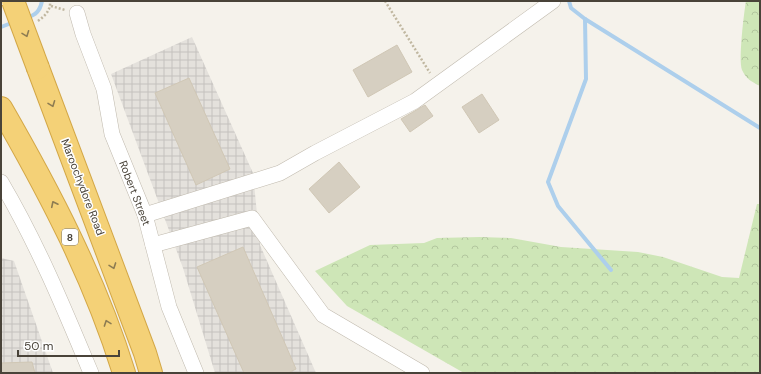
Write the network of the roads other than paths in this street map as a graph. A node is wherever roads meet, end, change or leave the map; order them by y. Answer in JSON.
{"nodes":[{"id":1,"x":13,"y":1,"type":"edge"},
{"id":2,"x":553,"y":1,"type":"edge"},
{"id":3,"x":77,"y":13,"type":"dead end"},
{"id":4,"x":1,"y":108,"type":"edge"},
{"id":5,"x":1,"y":182,"type":"edge"},
{"id":6,"x":145,"y":216,"type":"junction"},
{"id":7,"x":153,"y":245,"type":"junction"},
{"id":8,"x":91,"y":373,"type":"edge"},
{"id":9,"x":124,"y":373,"type":"edge"},
{"id":10,"x":151,"y":373,"type":"edge"},
{"id":11,"x":196,"y":373,"type":"edge"},
{"id":12,"x":422,"y":373,"type":"edge"}],
"edges":[{"from":1,"to":10,"type":"highway","name":"Maroochydore Road","one_way":true,"bridge":true},
{"from":2,"to":6,"type":"street"},
{"from":3,"to":6,"type":"street","name":"Robert Street"},
{"from":9,"to":4,"type":"highway","number":"8","one_way":true},
{"from":5,"to":8,"type":"street"},
{"from":6,"to":7,"type":"street","name":"Robert Street"},
{"from":7,"to":11,"type":"street","name":"Robert Street"},
{"from":7,"to":12,"type":"street"}]}
